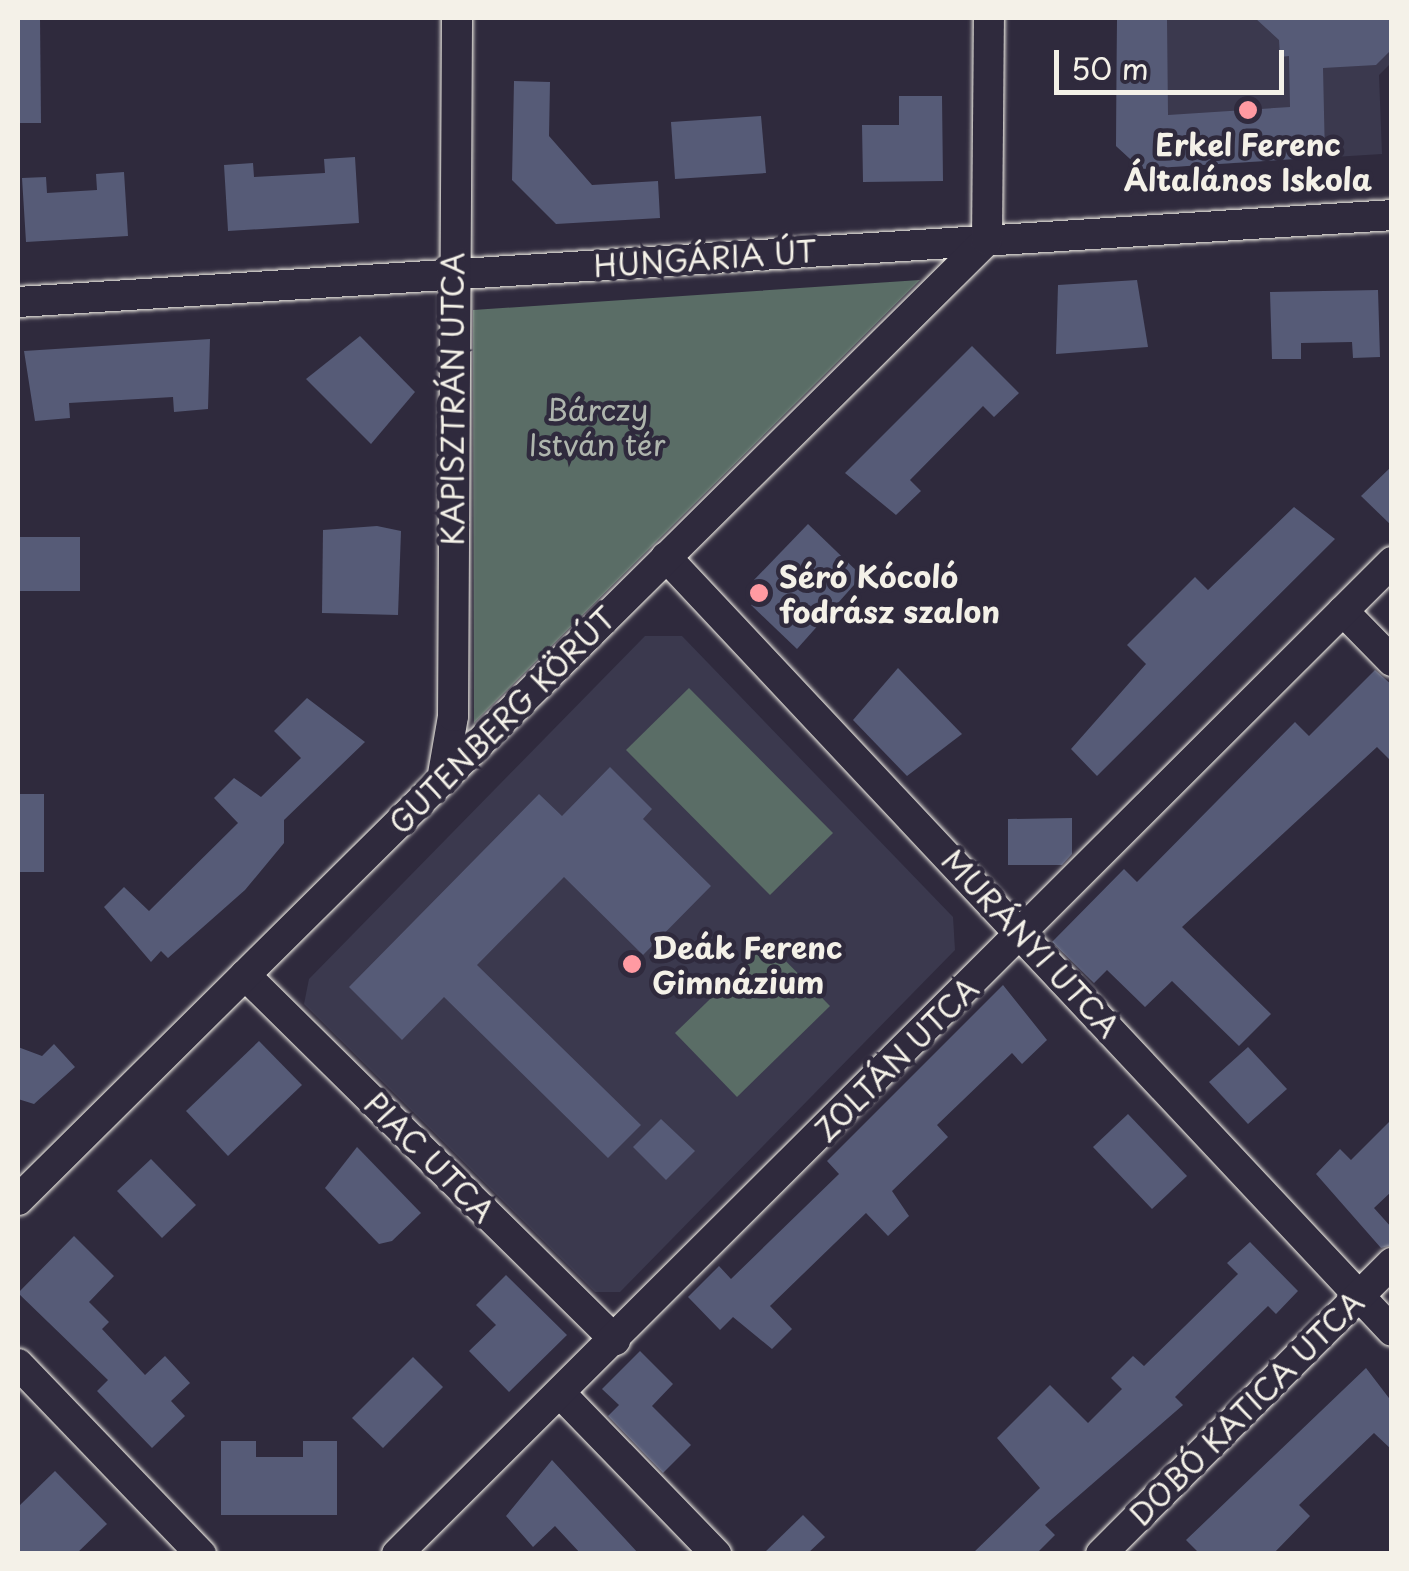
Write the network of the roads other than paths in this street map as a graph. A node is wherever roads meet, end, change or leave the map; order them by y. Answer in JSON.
{"nodes":[{"id":1,"x":457,"y":18,"type":"edge"},
{"id":2,"x":989,"y":18,"type":"edge"},
{"id":3,"x":1392,"y":214,"type":"edge"},
{"id":4,"x":987,"y":240,"type":"junction"},
{"id":5,"x":451,"y":274,"type":"junction"},
{"id":6,"x":18,"y":302,"type":"edge"},
{"id":7,"x":666,"y":557,"type":"junction"},
{"id":8,"x":1392,"y":562,"type":"edge"},
{"id":9,"x":1342,"y":611,"type":"junction"},
{"id":10,"x":1392,"y":661,"type":"edge"},
{"id":11,"x":442,"y":780,"type":"junction"},
{"id":12,"x":1022,"y":932,"type":"junction"},
{"id":13,"x":245,"y":975,"type":"junction"},
{"id":14,"x":18,"y":1200,"type":"edge"},
{"id":15,"x":1392,"y":1263,"type":"edge"},
{"id":16,"x":1358,"y":1296,"type":"junction"},
{"id":17,"x":1392,"y":1331,"type":"edge"},
{"id":18,"x":615,"y":1340,"type":"junction"},
{"id":19,"x":18,"y":1364,"type":"edge"},
{"id":20,"x":561,"y":1394,"type":"junction"},
{"id":21,"x":202,"y":1554,"type":"edge"},
{"id":22,"x":397,"y":1554,"type":"edge"},
{"id":23,"x":716,"y":1554,"type":"edge"},
{"id":24,"x":1101,"y":1554,"type":"edge"}],
"edges":[{"from":1,"to":5,"type":"street","name":"KAPISZTRÁN UTCA"},
{"from":2,"to":4,"type":"street"},
{"from":3,"to":4,"type":"street","name":"HUNGÁRIA ÚT"},
{"from":4,"to":5,"type":"street","name":"HUNGÁRIA ÚT"},
{"from":4,"to":7,"type":"street","name":"GUTENBERG KÖRÚT"},
{"from":5,"to":6,"type":"street","name":"HUNGÁRIA ÚT"},
{"from":5,"to":11,"type":"street","name":"KAPISZTRÁN UTCA"},
{"from":7,"to":11,"type":"street","name":"GUTENBERG KÖRÚT"},
{"from":7,"to":12,"type":"street","name":"MURÁNYI UTCA"},
{"from":8,"to":9,"type":"street","name":"ZOLTÁN UTCA"},
{"from":9,"to":10,"type":"street"},
{"from":9,"to":12,"type":"street","name":"ZOLTÁN UTCA"},
{"from":11,"to":13,"type":"street","name":"GUTENBERG KÖRÚT"},
{"from":12,"to":16,"type":"street","name":"MURÁNYI UTCA"},
{"from":12,"to":18,"type":"street","name":"ZOLTÁN UTCA"},
{"from":13,"to":14,"type":"street","name":"GUTENBERG KÖRÚT"},
{"from":13,"to":18,"type":"street","name":"PIAC UTCA"},
{"from":15,"to":16,"type":"street","name":"DOBÓ KATICA UTCA"},
{"from":16,"to":17,"type":"street","name":"MURÁNYI UTCA"},
{"from":16,"to":24,"type":"street","name":"DOBÓ KATICA UTCA"},
{"from":18,"to":20,"type":"street","name":"ZOLTÁN UTCA"},
{"from":19,"to":21,"type":"street"},
{"from":20,"to":22,"type":"street","name":"ZOLTÁN UTCA"},
{"from":20,"to":23,"type":"street"}]}
